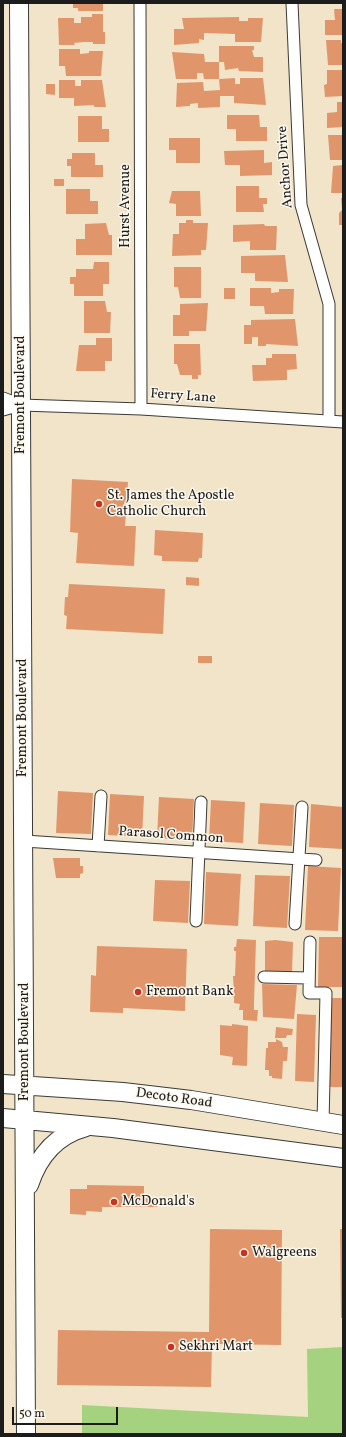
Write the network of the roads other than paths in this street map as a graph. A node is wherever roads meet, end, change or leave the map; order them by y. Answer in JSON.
{"nodes":[{"id":1,"x":19,"y":3,"type":"edge"},
{"id":2,"x":140,"y":3,"type":"edge"},
{"id":3,"x":292,"y":3,"type":"edge"},
{"id":4,"x":3,"y":398,"type":"edge"},
{"id":5,"x":21,"y":405,"type":"junction"},
{"id":6,"x":141,"y":409,"type":"junction"},
{"id":7,"x":3,"y":410,"type":"edge"},
{"id":8,"x":329,"y":421,"type":"junction"},
{"id":9,"x":343,"y":422,"type":"edge"},
{"id":10,"x":101,"y":796,"type":"dead end"},
{"id":11,"x":201,"y":802,"type":"dead end"},
{"id":12,"x":302,"y":807,"type":"dead end"},
{"id":13,"x":24,"y":841,"type":"junction"},
{"id":14,"x":98,"y":846,"type":"junction"},
{"id":15,"x":199,"y":853,"type":"junction"},
{"id":16,"x":298,"y":859,"type":"junction"},
{"id":17,"x":316,"y":860,"type":"dead end"},
{"id":18,"x":196,"y":921,"type":"dead end"},
{"id":19,"x":295,"y":924,"type":"dead end"},
{"id":20,"x":310,"y":942,"type":"dead end"},
{"id":21,"x":264,"y":977,"type":"dead end"},
{"id":22,"x":309,"y":978,"type":"junction"},
{"id":23,"x":3,"y":1084,"type":"edge"},
{"id":24,"x":25,"y":1086,"type":"junction"},
{"id":25,"x":3,"y":1118,"type":"edge"},
{"id":26,"x":25,"y":1120,"type":"junction"},
{"id":27,"x":323,"y":1123,"type":"junction"},
{"id":28,"x":343,"y":1125,"type":"edge"},
{"id":29,"x":90,"y":1126,"type":"junction"},
{"id":30,"x":343,"y":1158,"type":"edge"},
{"id":31,"x":25,"y":1198,"type":"junction"},
{"id":32,"x":26,"y":1434,"type":"edge"}],
"edges":[{"from":1,"to":5,"type":"main road","name":"Fremont Boulevard"},
{"from":2,"to":6,"type":"street","name":"Hurst Avenue"},
{"from":3,"to":8,"type":"street","name":"Anchor Drive"},
{"from":4,"to":5,"type":"street","name":"Ferry Lane"},
{"from":5,"to":6,"type":"street","name":"Ferry Lane"},
{"from":5,"to":7,"type":"street","name":"Ferry Lane"},
{"from":5,"to":13,"type":"main road","name":"Fremont Boulevard"},
{"from":6,"to":8,"type":"street","name":"Ferry Lane"},
{"from":8,"to":9,"type":"street","name":"Ferry Lane"},
{"from":10,"to":14,"type":"street"},
{"from":11,"to":15,"type":"street"},
{"from":12,"to":16,"type":"street"},
{"from":13,"to":14,"type":"street","name":"Parasol Common"},
{"from":13,"to":24,"type":"main road","name":"Fremont Boulevard"},
{"from":14,"to":15,"type":"street","name":"Parasol Common"},
{"from":15,"to":16,"type":"street","name":"Parasol Common"},
{"from":15,"to":18,"type":"street"},
{"from":16,"to":17,"type":"street","name":"Parasol Common"},
{"from":16,"to":19,"type":"street"},
{"from":20,"to":22,"type":"street"},
{"from":21,"to":22,"type":"street"},
{"from":22,"to":27,"type":"street"},
{"from":23,"to":24,"type":"main road","name":"Decoto Road"},
{"from":24,"to":26,"type":"main road","name":"Fremont Boulevard"},
{"from":24,"to":27,"type":"main road","name":"Decoto Road"},
{"from":25,"to":26,"type":"main road"},
{"from":26,"to":29,"type":"main road"},
{"from":26,"to":31,"type":"main road","name":"Fremont Boulevard"},
{"from":27,"to":28,"type":"main road","name":"Decoto Road"},
{"from":29,"to":30,"type":"main road"},
{"from":29,"to":31,"type":"main road"},
{"from":31,"to":32,"type":"main road","name":"Fremont Boulevard"}]}
